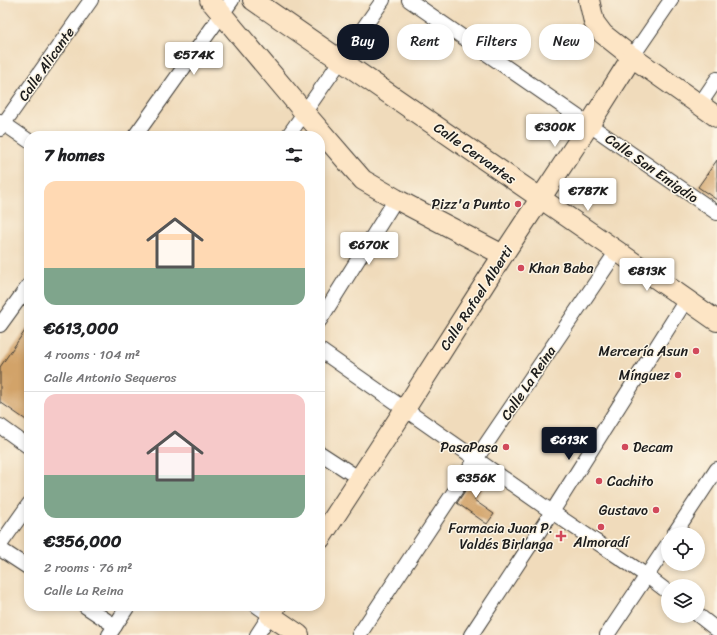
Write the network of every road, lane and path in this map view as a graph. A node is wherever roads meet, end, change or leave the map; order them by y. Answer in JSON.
{"nodes":[{"id":1,"x":92,"y":0,"type":"edge"},
{"id":2,"x":253,"y":0,"type":"edge"},
{"id":3,"x":383,"y":0,"type":"edge"},
{"id":4,"x":409,"y":0,"type":"edge"},
{"id":5,"x":671,"y":0,"type":"edge"},
{"id":6,"x":587,"y":2,"type":"edge"},
{"id":7,"x":222,"y":5,"type":"edge"},
{"id":8,"x":632,"y":57,"type":"junction"},
{"id":9,"x":341,"y":61,"type":"junction"},
{"id":10,"x":717,"y":79,"type":"edge"},
{"id":11,"x":700,"y":104,"type":"junction"},
{"id":12,"x":304,"y":112,"type":"junction"},
{"id":13,"x":717,"y":117,"type":"edge"},
{"id":14,"x":1,"y":124,"type":"edge"},
{"id":15,"x":589,"y":125,"type":"junction"},
{"id":16,"x":138,"y":131,"type":"edge"},
{"id":17,"x":291,"y":131,"type":"edge"},
{"id":18,"x":320,"y":131,"type":"edge"},
{"id":19,"x":325,"y":136,"type":"edge"},
{"id":20,"x":24,"y":138,"type":"edge"},
{"id":21,"x":540,"y":198,"type":"junction"},
{"id":22,"x":396,"y":199,"type":"junction"},
{"id":23,"x":717,"y":213,"type":"edge"},
{"id":24,"x":617,"y":251,"type":"junction"},
{"id":25,"x":504,"y":255,"type":"junction"},
{"id":26,"x":24,"y":291,"type":"edge"},
{"id":27,"x":691,"y":303,"type":"junction"},
{"id":28,"x":325,"y":312,"type":"edge"},
{"id":29,"x":717,"y":321,"type":"edge"},
{"id":30,"x":0,"y":325,"type":"edge"},
{"id":31,"x":325,"y":353,"type":"edge"},
{"id":32,"x":405,"y":409,"type":"junction"},
{"id":33,"x":0,"y":426,"type":"edge"},
{"id":34,"x":24,"y":443,"type":"edge"},
{"id":35,"x":325,"y":456,"type":"edge"},
{"id":36,"x":476,"y":458,"type":"junction"},
{"id":37,"x":717,"y":469,"type":"edge"},
{"id":38,"x":360,"y":479,"type":"junction"},
{"id":39,"x":24,"y":511,"type":"edge"},
{"id":40,"x":552,"y":512,"type":"junction"},
{"id":41,"x":679,"y":527,"type":"edge"},
{"id":42,"x":325,"y":532,"type":"edge"},
{"id":43,"x":0,"y":546,"type":"edge"},
{"id":44,"x":0,"y":549,"type":"edge"},
{"id":45,"x":661,"y":555,"type":"edge"},
{"id":46,"x":24,"y":565,"type":"edge"},
{"id":47,"x":647,"y":576,"type":"junction"},
{"id":48,"x":661,"y":587,"type":"edge"},
{"id":49,"x":90,"y":611,"type":"edge"},
{"id":50,"x":125,"y":611,"type":"edge"},
{"id":51,"x":267,"y":611,"type":"edge"},
{"id":52,"x":270,"y":611,"type":"edge"},
{"id":53,"x":705,"y":621,"type":"edge"},
{"id":54,"x":717,"y":630,"type":"edge"},
{"id":55,"x":112,"y":631,"type":"edge"},
{"id":56,"x":257,"y":635,"type":"edge"},
{"id":57,"x":299,"y":635,"type":"edge"},
{"id":58,"x":359,"y":635,"type":"edge"},
{"id":59,"x":471,"y":635,"type":"edge"},
{"id":60,"x":607,"y":635,"type":"edge"}],
"edges":[{"from":1,"to":14,"type":"street","name":"Calle Alicante"},
{"from":2,"to":9,"type":"street","name":"Calle Cervantes"},
{"from":3,"to":9,"type":"street"},
{"from":4,"to":15,"type":"street","name":"Calle San Emigdio"},
{"from":5,"to":8,"type":"street"},
{"from":6,"to":8,"type":"street"},
{"from":7,"to":12,"type":"street"},
{"from":7,"to":16,"type":"street"},
{"from":8,"to":11,"type":"street"},
{"from":8,"to":15,"type":"street","name":"Calle Rafael Alberti"},
{"from":9,"to":12,"type":"street"},
{"from":9,"to":21,"type":"street","name":"Calle Cervantes"},
{"from":10,"to":11,"type":"street"},
{"from":11,"to":13,"type":"street"},
{"from":12,"to":17,"type":"street"},
{"from":12,"to":18,"type":"street"},
{"from":14,"to":20,"type":"street"},
{"from":15,"to":21,"type":"street","name":"Calle Rafael Alberti"},
{"from":15,"to":23,"type":"street","name":"Calle San Emigdio"},
{"from":19,"to":22,"type":"street"},
{"from":21,"to":24,"type":"street","name":"Calle Cervantes"},
{"from":21,"to":25,"type":"street","name":"Calle Rafael Alberti"},
{"from":22,"to":25,"type":"street"},
{"from":22,"to":28,"type":"street"},
{"from":24,"to":27,"type":"street","name":"Calle Cervantes"},
{"from":24,"to":36,"type":"street","name":"Calle La Reina"},
{"from":25,"to":32,"type":"street","name":"Calle Rafael Alberti"},
{"from":26,"to":30,"type":"street"},
{"from":27,"to":29,"type":"street","name":"Calle Cervantes"},
{"from":27,"to":40,"type":"street"},
{"from":31,"to":32,"type":"street"},
{"from":32,"to":36,"type":"street"},
{"from":32,"to":38,"type":"street","name":"Calle Rafael Alberti"},
{"from":33,"to":34,"type":"street"},
{"from":35,"to":38,"type":"street"},
{"from":36,"to":40,"type":"street"},
{"from":36,"to":58,"type":"street","name":"Calle La Reina"},
{"from":37,"to":41,"type":"street"},
{"from":38,"to":42,"type":"street","name":"Calle Rafael Alberti"},
{"from":39,"to":43,"type":"street"},
{"from":40,"to":47,"type":"street"},
{"from":40,"to":59,"type":"street"},
{"from":44,"to":46,"type":"street"},
{"from":45,"to":47,"type":"street"},
{"from":47,"to":48,"type":"street"},
{"from":47,"to":60,"type":"street"},
{"from":49,"to":55,"type":"street"},
{"from":50,"to":55,"type":"street"},
{"from":51,"to":56,"type":"street"},
{"from":52,"to":57,"type":"street"},
{"from":53,"to":54,"type":"street"}]}
